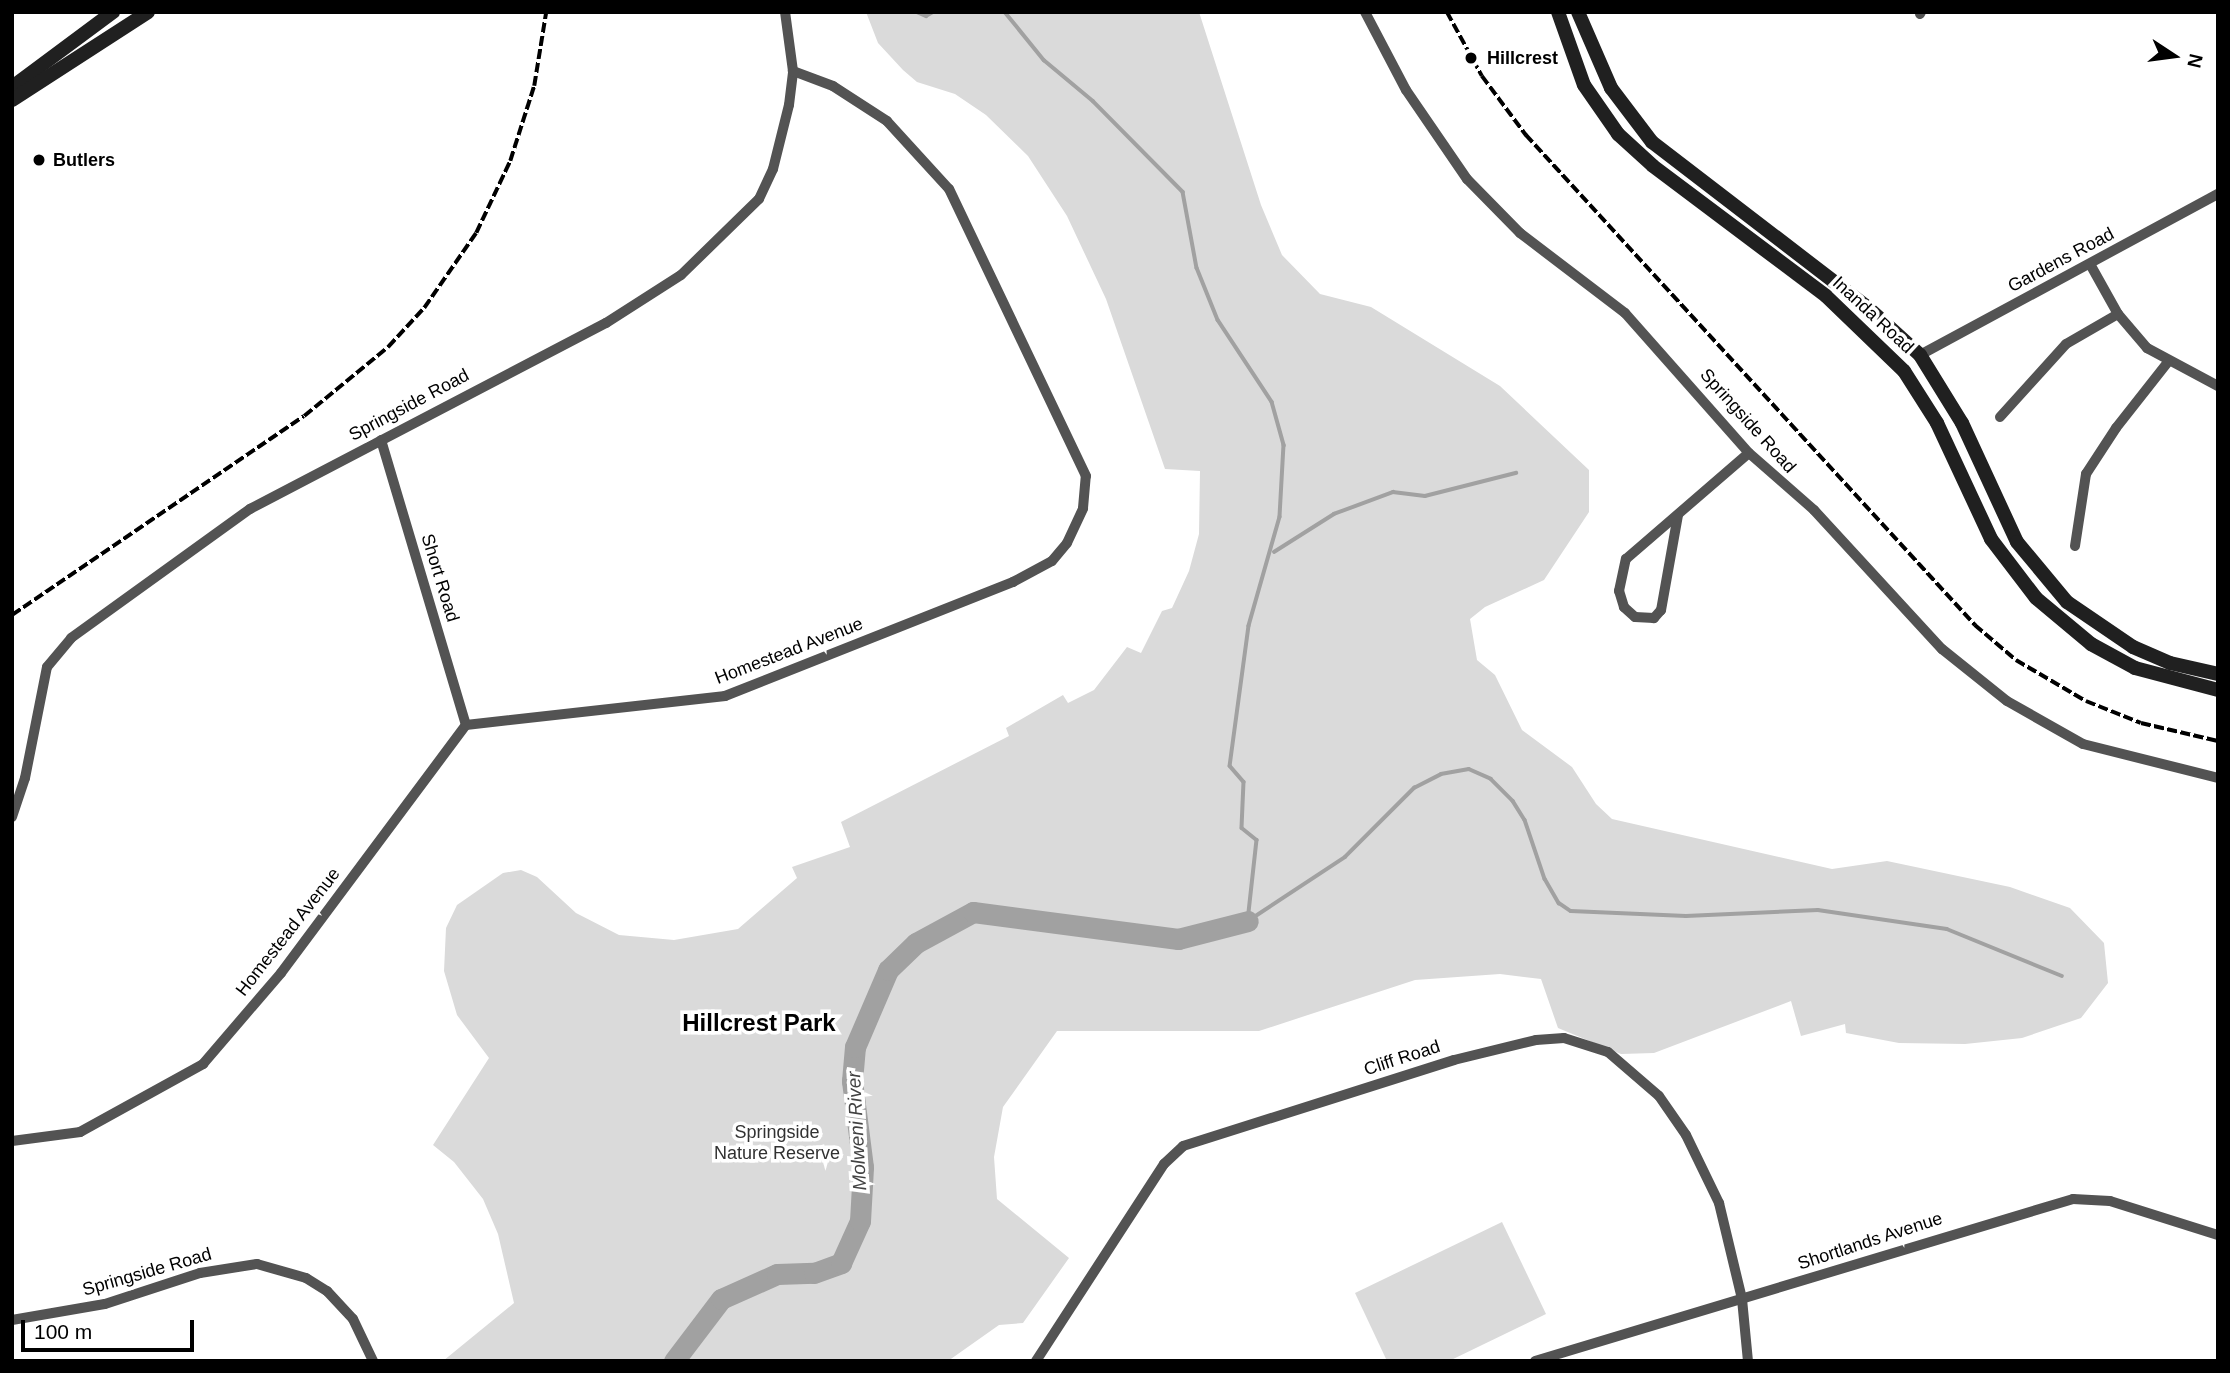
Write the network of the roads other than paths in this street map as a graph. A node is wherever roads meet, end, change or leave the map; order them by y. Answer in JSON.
{"nodes":[{"id":1,"x":113,"y":12,"type":"edge"},
{"id":2,"x":148,"y":12,"type":"edge"},
{"id":3,"x":785,"y":12,"type":"edge"},
{"id":4,"x":1365,"y":12,"type":"edge"},
{"id":5,"x":1558,"y":12,"type":"edge"},
{"id":6,"x":1578,"y":12,"type":"edge"},
{"id":7,"x":793,"y":71,"type":"junction"},
{"id":8,"x":12,"y":87,"type":"edge"},
{"id":9,"x":12,"y":100,"type":"edge"},
{"id":10,"x":2218,"y":194,"type":"edge"},
{"id":11,"x":2090,"y":264,"type":"junction"},
{"id":12,"x":2118,"y":314,"type":"junction"},
{"id":13,"x":1920,"y":355,"type":"junction"},
{"id":14,"x":2168,"y":362,"type":"junction"},
{"id":15,"x":2218,"y":386,"type":"edge"},
{"id":16,"x":2000,"y":416,"type":"dead end"},
{"id":17,"x":381,"y":440,"type":"junction"},
{"id":18,"x":1749,"y":453,"type":"junction"},
{"id":19,"x":1678,"y":515,"type":"junction"},
{"id":20,"x":2075,"y":546,"type":"dead end"},
{"id":21,"x":2218,"y":674,"type":"edge"},
{"id":22,"x":2218,"y":690,"type":"edge"},
{"id":23,"x":466,"y":725,"type":"junction"},
{"id":24,"x":2218,"y":778,"type":"edge"},
{"id":25,"x":12,"y":817,"type":"edge"},
{"id":26,"x":12,"y":1141,"type":"edge"},
{"id":27,"x":2218,"y":1235,"type":"edge"},
{"id":28,"x":1742,"y":1299,"type":"junction"},
{"id":29,"x":12,"y":1320,"type":"edge"},
{"id":30,"x":373,"y":1361,"type":"edge"},
{"id":31,"x":1036,"y":1361,"type":"edge"},
{"id":32,"x":1535,"y":1361,"type":"edge"},
{"id":33,"x":1748,"y":1361,"type":"edge"}],
"edges":[{"from":1,"to":8,"type":"main road"},
{"from":2,"to":9,"type":"main road"},
{"from":3,"to":7,"type":"street","name":"Springside Road"},
{"from":4,"to":18,"type":"street","name":"Springside Road"},
{"from":5,"to":22,"type":"main road","name":"Inanda Road"},
{"from":6,"to":13,"type":"main road","name":"Inanda Road"},
{"from":7,"to":17,"type":"street","name":"Springside Road"},
{"from":7,"to":23,"type":"street","name":"Homestead Avenue"},
{"from":10,"to":11,"type":"street","name":"Gardens Road"},
{"from":11,"to":12,"type":"street"},
{"from":11,"to":13,"type":"street","name":"Gardens Road"},
{"from":12,"to":14,"type":"street"},
{"from":12,"to":16,"type":"street"},
{"from":13,"to":21,"type":"main road","name":"Inanda Road"},
{"from":14,"to":15,"type":"street"},
{"from":14,"to":20,"type":"street"},
{"from":17,"to":23,"type":"street","name":"Short Road"},
{"from":17,"to":25,"type":"street","name":"Springside Road"},
{"from":18,"to":19,"type":"street"},
{"from":18,"to":24,"type":"street","name":"Springside Road"},
{"from":19,"to":19,"type":"street"},
{"from":23,"to":26,"type":"street","name":"Homestead Avenue"},
{"from":27,"to":28,"type":"street","name":"Shortlands Avenue"},
{"from":28,"to":31,"type":"street","name":"Cliff Road"},
{"from":28,"to":32,"type":"street","name":"Shortlands Avenue"},
{"from":28,"to":33,"type":"street","name":"Cliff Road"},
{"from":29,"to":30,"type":"street","name":"Springside Road"}]}
